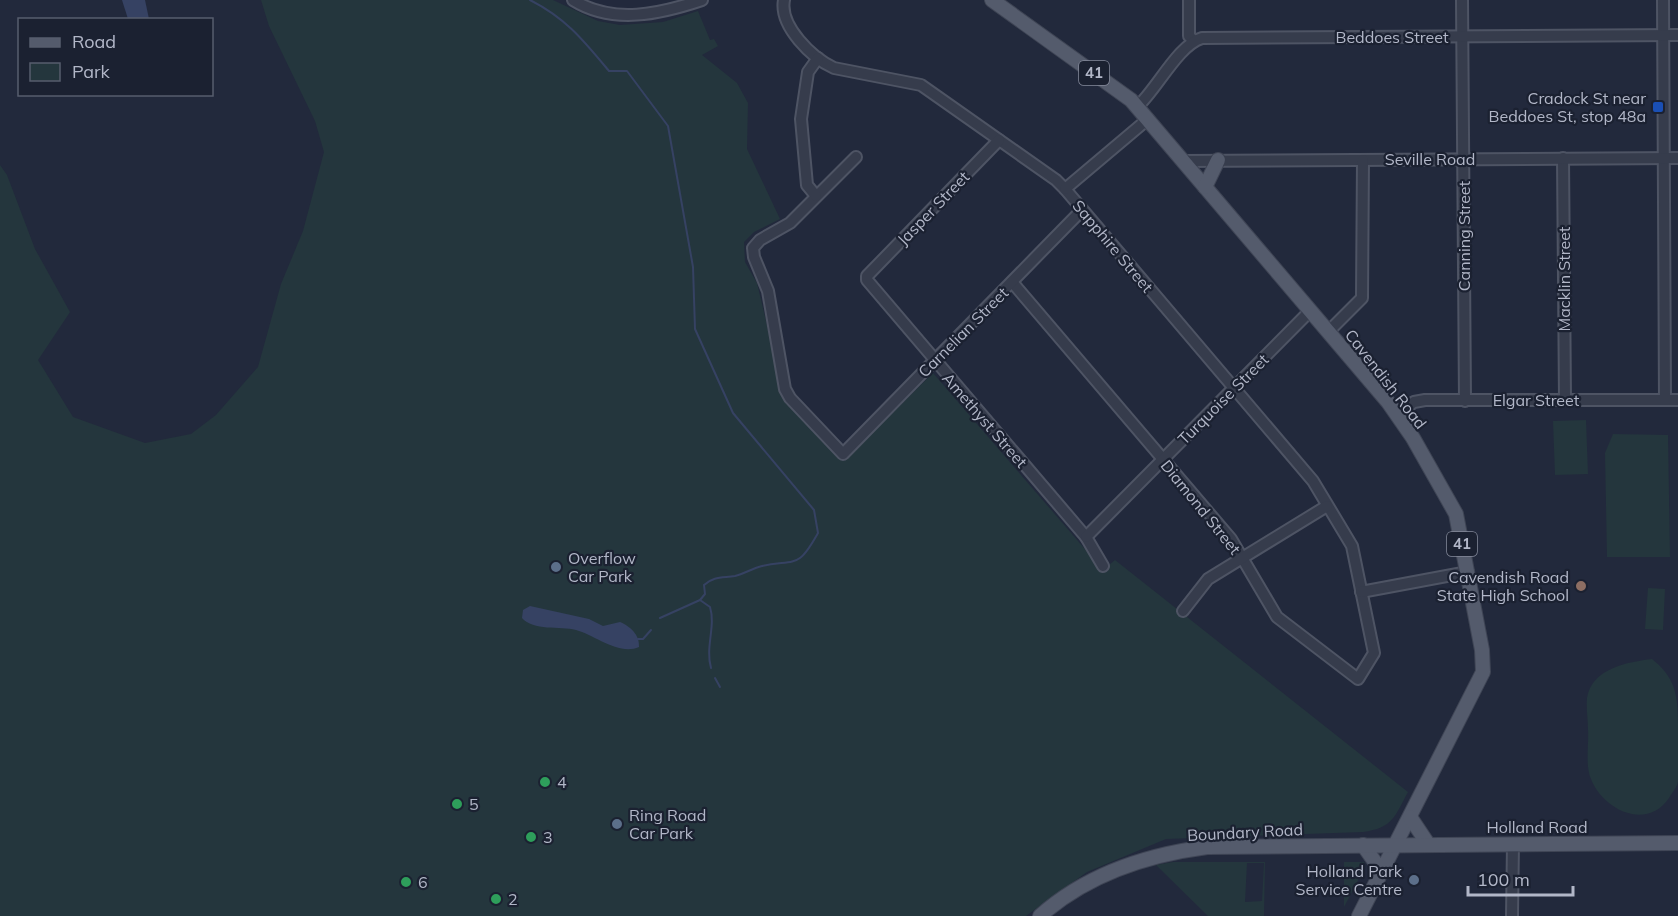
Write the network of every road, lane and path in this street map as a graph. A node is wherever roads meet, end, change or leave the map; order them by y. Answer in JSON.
{"nodes":[{"id":1,"x":573,"y":0,"type":"edge"},
{"id":2,"x":702,"y":0,"type":"edge"},
{"id":3,"x":784,"y":0,"type":"edge"},
{"id":4,"x":992,"y":0,"type":"edge"},
{"id":5,"x":1189,"y":0,"type":"edge"},
{"id":6,"x":1462,"y":0,"type":"edge"},
{"id":7,"x":1663,"y":0,"type":"edge"},
{"id":8,"x":1663,"y":35,"type":"junction"},
{"id":9,"x":1678,"y":35,"type":"edge"},
{"id":10,"x":1462,"y":36,"type":"junction"},
{"id":11,"x":1192,"y":40,"type":"junction"},
{"id":12,"x":818,"y":58,"type":"junction"},
{"id":13,"x":1137,"y":107,"type":"junction"},
{"id":14,"x":1148,"y":119,"type":"junction"},
{"id":15,"x":999,"y":140,"type":"junction"},
{"id":16,"x":856,"y":157,"type":"dead end"},
{"id":17,"x":1664,"y":158,"type":"junction"},
{"id":18,"x":1678,"y":158,"type":"edge"},
{"id":19,"x":1463,"y":159,"type":"junction"},
{"id":20,"x":1563,"y":159,"type":"junction"},
{"id":21,"x":1218,"y":160,"type":"junction"},
{"id":22,"x":1363,"y":160,"type":"junction"},
{"id":23,"x":1183,"y":161,"type":"junction"},
{"id":24,"x":1205,"y":187,"type":"junction"},
{"id":25,"x":1065,"y":189,"type":"junction"},
{"id":26,"x":816,"y":196,"type":"junction"},
{"id":27,"x":1082,"y":210,"type":"junction"},
{"id":28,"x":867,"y":276,"type":"joint"},
{"id":29,"x":1012,"y":282,"type":"junction"},
{"id":30,"x":1310,"y":311,"type":"junction"},
{"id":31,"x":1328,"y":332,"type":"junction"},
{"id":32,"x":934,"y":360,"type":"junction"},
{"id":33,"x":1233,"y":388,"type":"junction"},
{"id":34,"x":1565,"y":400,"type":"junction"},
{"id":35,"x":1665,"y":400,"type":"junction"},
{"id":36,"x":1678,"y":400,"type":"edge"},
{"id":37,"x":1465,"y":401,"type":"junction"},
{"id":38,"x":1397,"y":414,"type":"junction"},
{"id":39,"x":1163,"y":460,"type":"junction"},
{"id":40,"x":1327,"y":506,"type":"junction"},
{"id":41,"x":1086,"y":537,"type":"junction"},
{"id":42,"x":1243,"y":559,"type":"junction"},
{"id":43,"x":1103,"y":567,"type":"dead end"},
{"id":44,"x":1468,"y":572,"type":"junction"},
{"id":45,"x":1361,"y":592,"type":"junction"},
{"id":46,"x":1183,"y":611,"type":"dead end"},
{"id":47,"x":1410,"y":817,"type":"junction"},
{"id":48,"x":1678,"y":843,"type":"edge"},
{"id":49,"x":1428,"y":844,"type":"junction"},
{"id":50,"x":1513,"y":844,"type":"junction"},
{"id":51,"x":1363,"y":845,"type":"junction"},
{"id":52,"x":1396,"y":845,"type":"junction"},
{"id":53,"x":1382,"y":872,"type":"junction"},
{"id":54,"x":1040,"y":916,"type":"edge"},
{"id":55,"x":1359,"y":916,"type":"edge"},
{"id":56,"x":1512,"y":916,"type":"edge"}],
"edges":[{"from":1,"to":2,"type":"street"},
{"from":3,"to":12,"type":"street","name":"Sapphire Street"},
{"from":4,"to":13,"type":"main road","name":"Cavendish Road","number":"41"},
{"from":5,"to":11,"type":"street"},
{"from":6,"to":10,"type":"street","name":"Canning Street"},
{"from":7,"to":8,"type":"street"},
{"from":8,"to":9,"type":"street","name":"Beddoes Street"},
{"from":8,"to":10,"type":"street","name":"Beddoes Street"},
{"from":8,"to":17,"type":"street"},
{"from":10,"to":11,"type":"street","name":"Beddoes Street"},
{"from":10,"to":19,"type":"street","name":"Canning Street"},
{"from":11,"to":13,"type":"street"},
{"from":12,"to":15,"type":"street","name":"Sapphire Street"},
{"from":12,"to":26,"type":"street"},
{"from":13,"to":14,"type":"main road","name":"Cavendish Road","number":"41"},
{"from":14,"to":23,"type":"main road","name":"Cavendish Road","number":"41"},
{"from":14,"to":25,"type":"street"},
{"from":15,"to":25,"type":"street","name":"Sapphire Street"},
{"from":15,"to":28,"type":"street","name":"Jasper Street"},
{"from":16,"to":26,"type":"street"},
{"from":17,"to":18,"type":"street","name":"Seville Road"},
{"from":17,"to":20,"type":"street","name":"Seville Road"},
{"from":17,"to":35,"type":"street"},
{"from":19,"to":20,"type":"street","name":"Seville Road"},
{"from":19,"to":22,"type":"street","name":"Seville Road"},
{"from":19,"to":37,"type":"street","name":"Canning Street"},
{"from":20,"to":34,"type":"street","name":"Macklin Street"},
{"from":21,"to":22,"type":"street","name":"Seville Road"},
{"from":21,"to":23,"type":"street","name":"Seville Road"},
{"from":21,"to":24,"type":"main road"},
{"from":22,"to":31,"type":"street"},
{"from":23,"to":24,"type":"main road","name":"Cavendish Road","number":"41"},
{"from":24,"to":30,"type":"main road","name":"Cavendish Road","number":"41"},
{"from":25,"to":27,"type":"street","name":"Sapphire Street"},
{"from":26,"to":32,"type":"street","name":"Carnelian Street"},
{"from":27,"to":29,"type":"street","name":"Carnelian Street"},
{"from":27,"to":33,"type":"street","name":"Sapphire Street"},
{"from":28,"to":32,"type":"street","name":"Amethyst Street"},
{"from":29,"to":32,"type":"street","name":"Carnelian Street"},
{"from":29,"to":39,"type":"street","name":"Diamond Street"},
{"from":30,"to":31,"type":"main road","name":"Cavendish Road","number":"41"},
{"from":30,"to":33,"type":"street","name":"Turquoise Street"},
{"from":31,"to":38,"type":"main road","name":"Cavendish Road","number":"41"},
{"from":32,"to":41,"type":"street","name":"Amethyst Street"},
{"from":33,"to":39,"type":"street","name":"Turquoise Street"},
{"from":33,"to":40,"type":"street","name":"Sapphire Street"},
{"from":34,"to":35,"type":"street","name":"Elgar Street"},
{"from":34,"to":37,"type":"street","name":"Elgar Street"},
{"from":35,"to":36,"type":"street","name":"Elgar Street"},
{"from":37,"to":38,"type":"street","name":"Elgar Street"},
{"from":38,"to":44,"type":"main road","name":"Cavendish Road","number":"41"},
{"from":39,"to":41,"type":"street","name":"Turquoise Street"},
{"from":39,"to":42,"type":"street","name":"Diamond Street"},
{"from":40,"to":42,"type":"street"},
{"from":40,"to":45,"type":"street","name":"Sapphire Street"},
{"from":41,"to":43,"type":"street","name":"Amethyst Street"},
{"from":42,"to":45,"type":"street","name":"Diamond Street"},
{"from":42,"to":46,"type":"street"},
{"from":44,"to":45,"type":"street"},
{"from":44,"to":47,"type":"main road","name":"Cavendish Road","number":"41"},
{"from":47,"to":49,"type":"main road"},
{"from":47,"to":52,"type":"main road","name":"Cavendish Road","number":"41"},
{"from":48,"to":50,"type":"main road","name":"Holland Road"},
{"from":49,"to":50,"type":"main road","name":"Holland Road"},
{"from":49,"to":52,"type":"main road","name":"Holland Road"},
{"from":50,"to":56,"type":"street"},
{"from":51,"to":52,"type":"main road","name":"Boundary Road"},
{"from":51,"to":53,"type":"main road"},
{"from":51,"to":54,"type":"main road","name":"Boundary Road"},
{"from":52,"to":53,"type":"main road","name":"Cavendish Road","number":"41"},
{"from":53,"to":55,"type":"main road","name":"Cavendish Road","number":"41"}]}
